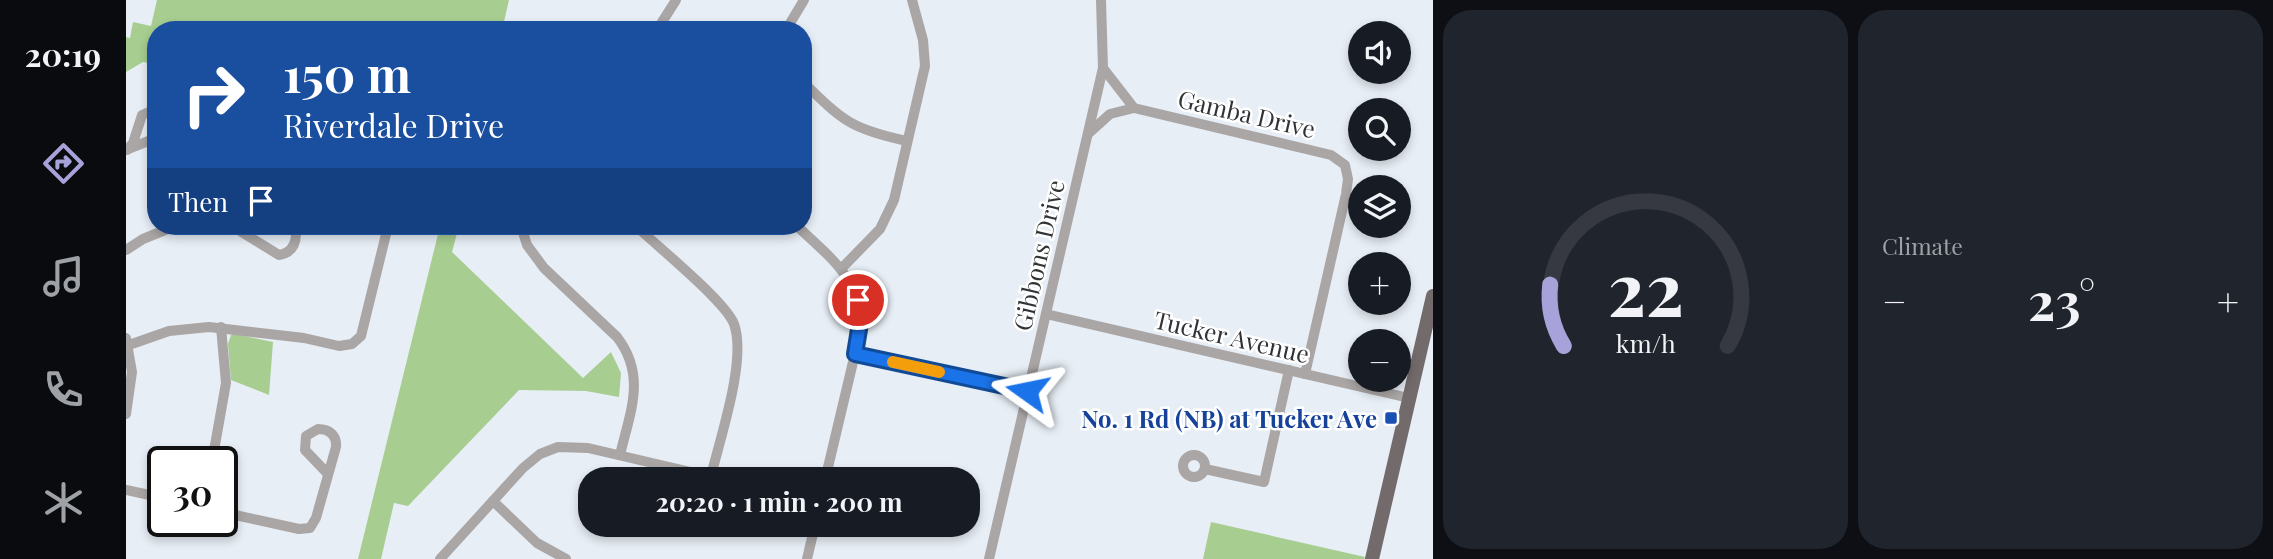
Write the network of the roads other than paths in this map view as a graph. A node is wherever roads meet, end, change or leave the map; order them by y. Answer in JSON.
{"nodes":[{"id":1,"x":676,"y":0,"type":"edge"},
{"id":2,"x":804,"y":0,"type":"edge"},
{"id":3,"x":912,"y":0,"type":"edge"},
{"id":4,"x":1101,"y":0,"type":"edge"},
{"id":5,"x":663,"y":21,"type":"edge"},
{"id":6,"x":791,"y":21,"type":"edge"},
{"id":7,"x":1103,"y":68,"type":"junction"},
{"id":8,"x":812,"y":91,"type":"edge"},
{"id":9,"x":1134,"y":108,"type":"junction"},
{"id":10,"x":147,"y":113,"type":"edge"},
{"id":11,"x":1086,"y":136,"type":"junction"},
{"id":12,"x":907,"y":141,"type":"junction"},
{"id":13,"x":147,"y":142,"type":"edge"},
{"id":14,"x":127,"y":150,"type":"edge"},
{"id":15,"x":153,"y":235,"type":"edge"},
{"id":16,"x":247,"y":235,"type":"edge"},
{"id":17,"x":295,"y":235,"type":"edge"},
{"id":18,"x":386,"y":235,"type":"edge"},
{"id":19,"x":525,"y":235,"type":"edge"},
{"id":20,"x":646,"y":235,"type":"edge"},
{"id":21,"x":806,"y":235,"type":"edge"},
{"id":22,"x":126,"y":250,"type":"edge"},
{"id":23,"x":841,"y":269,"type":"junction"},
{"id":24,"x":1433,"y":296,"type":"edge"},
{"id":25,"x":1046,"y":314,"type":"junction"},
{"id":26,"x":221,"y":327,"type":"junction"},
{"id":27,"x":127,"y":342,"type":"edge"},
{"id":28,"x":855,"y":354,"type":"junction"},
{"id":29,"x":1289,"y":370,"type":"junction"},
{"id":30,"x":1305,"y":374,"type":"junction"},
{"id":31,"x":1027,"y":391,"type":"junction"},
{"id":32,"x":1409,"y":398,"type":"junction"},
{"id":33,"x":126,"y":414,"type":"edge"},
{"id":34,"x":215,"y":446,"type":"edge"},
{"id":35,"x":620,"y":455,"type":"junction"},
{"id":36,"x":672,"y":467,"type":"edge"},
{"id":37,"x":713,"y":467,"type":"edge"},
{"id":38,"x":828,"y":467,"type":"edge"},
{"id":39,"x":1205,"y":469,"type":"dead end"},
{"id":40,"x":327,"y":473,"type":"dead end"},
{"id":41,"x":126,"y":490,"type":"edge"},
{"id":42,"x":147,"y":495,"type":"edge"},
{"id":43,"x":493,"y":502,"type":"junction"},
{"id":44,"x":238,"y":516,"type":"edge"},
{"id":45,"x":812,"y":537,"type":"edge"},
{"id":46,"x":440,"y":559,"type":"edge"},
{"id":47,"x":566,"y":559,"type":"edge"},
{"id":48,"x":807,"y":559,"type":"edge"},
{"id":49,"x":989,"y":559,"type":"edge"},
{"id":50,"x":1372,"y":559,"type":"edge"}],
"edges":[{"from":1,"to":5,"type":"street"},
{"from":2,"to":6,"type":"street"},
{"from":3,"to":12,"type":"street"},
{"from":4,"to":7,"type":"street","name":"Gibbons Drive"},
{"from":7,"to":9,"type":"street"},
{"from":7,"to":11,"type":"street","name":"Gibbons Drive"},
{"from":8,"to":12,"type":"street"},
{"from":9,"to":11,"type":"street"},
{"from":9,"to":30,"type":"street","name":"Gamba Drive"},
{"from":10,"to":14,"type":"street"},
{"from":11,"to":25,"type":"street","name":"Gibbons Drive"},
{"from":12,"to":23,"type":"street"},
{"from":13,"to":14,"type":"street"},
{"from":15,"to":22,"type":"street"},
{"from":16,"to":17,"type":"street"},
{"from":18,"to":26,"type":"street"},
{"from":19,"to":35,"type":"street"},
{"from":20,"to":37,"type":"street"},
{"from":21,"to":23,"type":"street"},
{"from":23,"to":28,"type":"street"},
{"from":24,"to":32,"type":"main road"},
{"from":25,"to":29,"type":"street","name":"Tucker Avenue"},
{"from":25,"to":31,"type":"street","name":"Gibbons Drive"},
{"from":26,"to":27,"type":"street"},
{"from":26,"to":34,"type":"street"},
{"from":27,"to":33,"type":"street"},
{"from":28,"to":31,"type":"street"},
{"from":28,"to":38,"type":"street"},
{"from":29,"to":30,"type":"street","name":"Tucker Avenue"},
{"from":29,"to":39,"type":"street"},
{"from":30,"to":32,"type":"street","name":"Tucker Avenue"},
{"from":31,"to":49,"type":"street","name":"Gibbons Drive"},
{"from":32,"to":50,"type":"main road"},
{"from":35,"to":36,"type":"street"},
{"from":35,"to":43,"type":"street"},
{"from":40,"to":44,"type":"street"},
{"from":41,"to":42,"type":"street"},
{"from":43,"to":46,"type":"street"},
{"from":43,"to":47,"type":"street"},
{"from":45,"to":48,"type":"street"}]}
